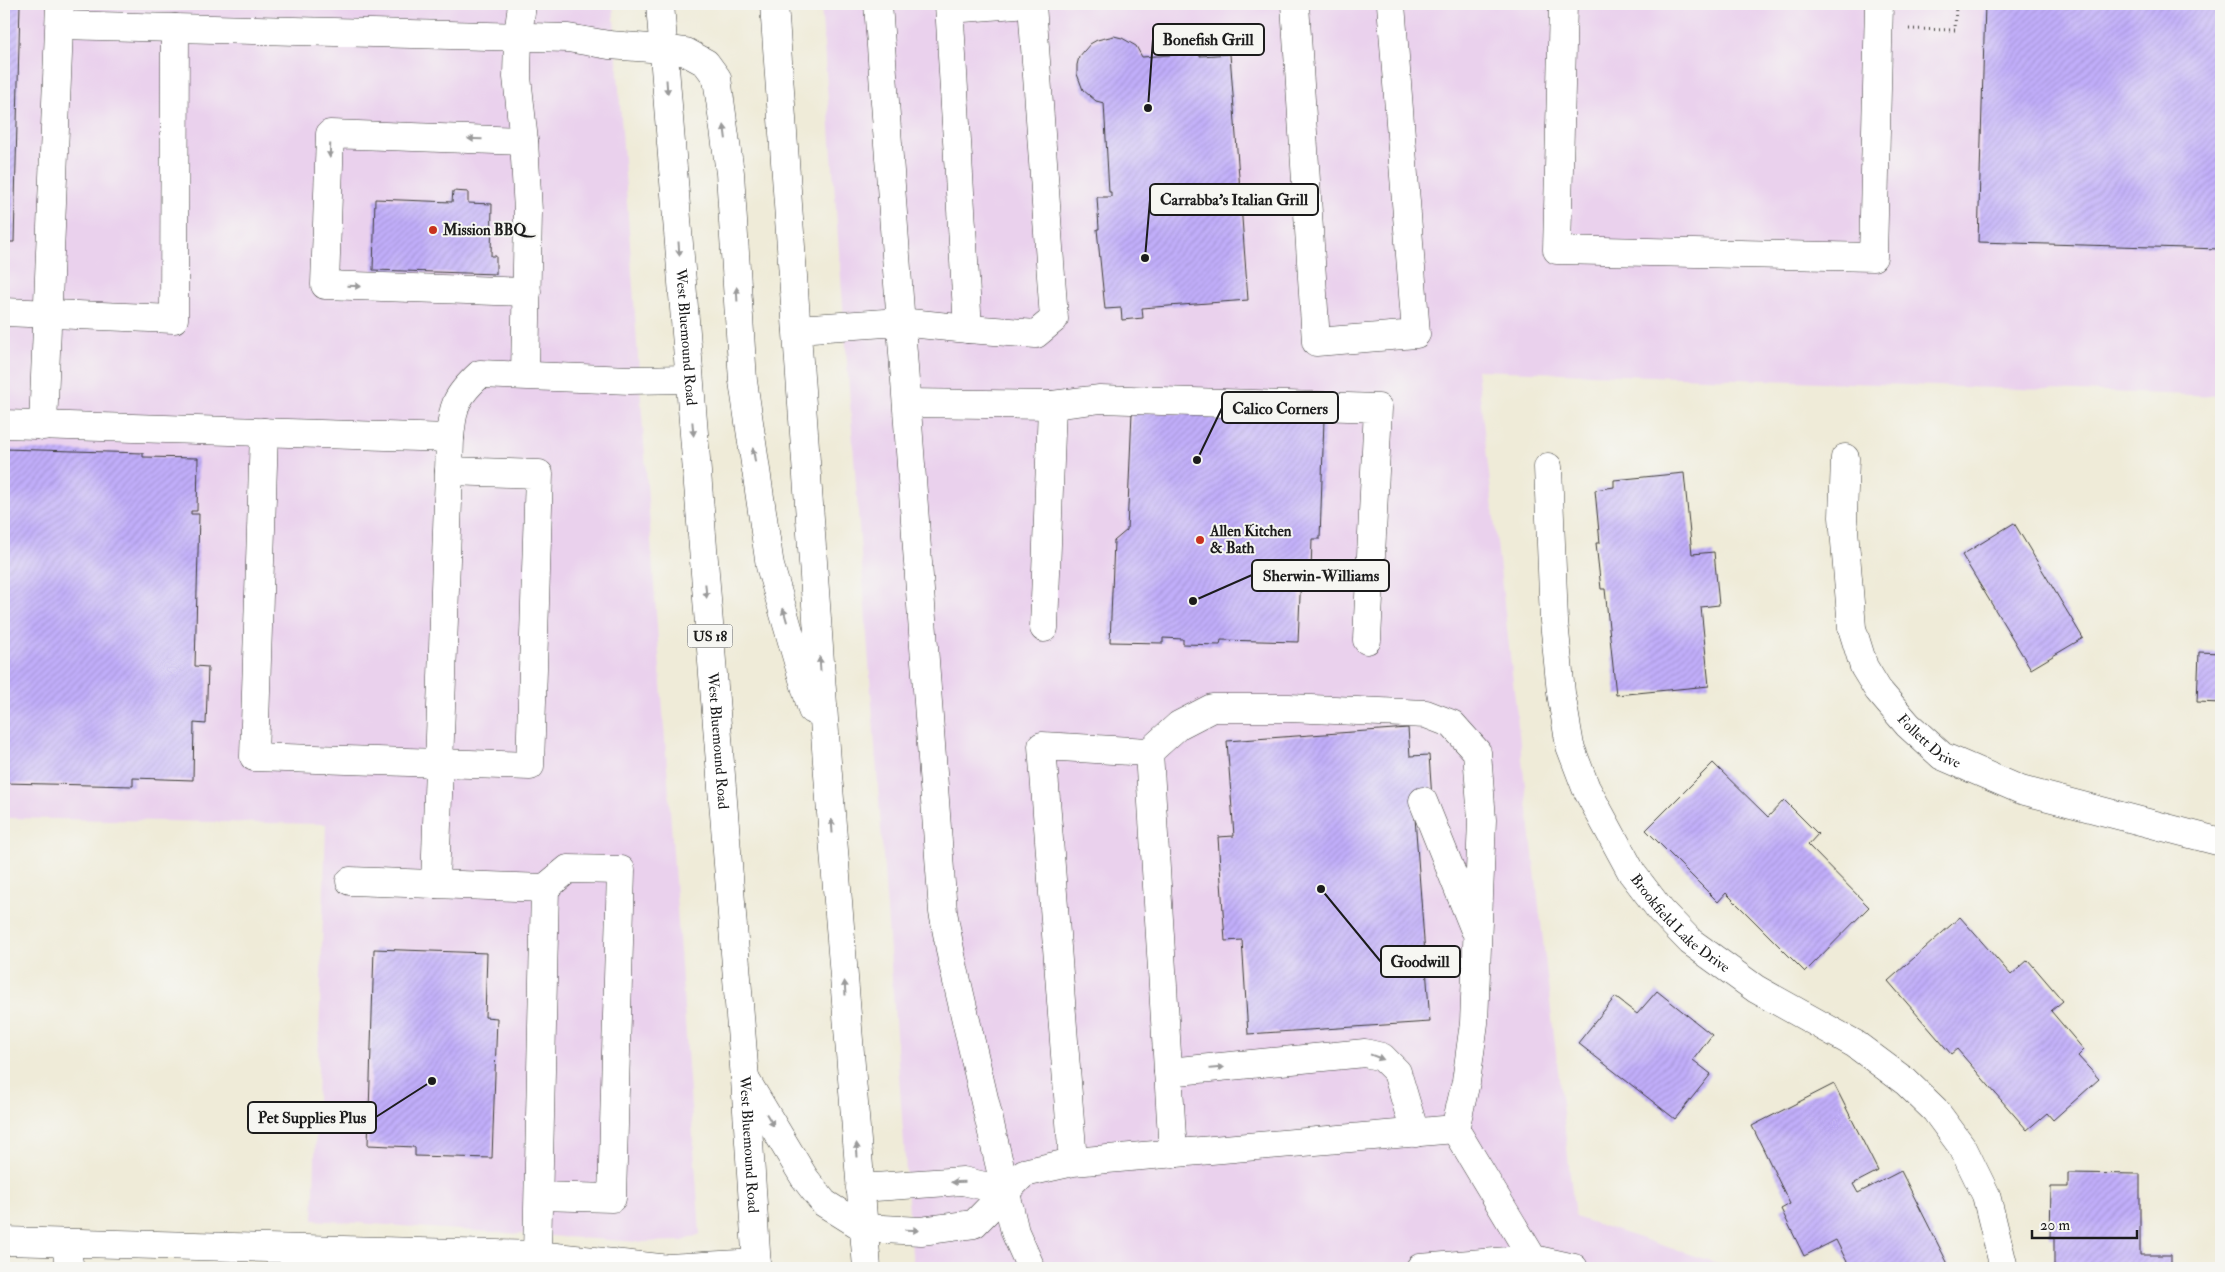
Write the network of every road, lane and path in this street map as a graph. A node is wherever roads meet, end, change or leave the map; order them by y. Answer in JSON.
{"nodes":[{"id":1,"x":522,"y":4,"type":"edge"},
{"id":2,"x":660,"y":4,"type":"edge"},
{"id":3,"x":774,"y":4,"type":"edge"},
{"id":4,"x":878,"y":4,"type":"edge"},
{"id":5,"x":1016,"y":4,"type":"edge"},
{"id":6,"x":1032,"y":4,"type":"edge"},
{"id":7,"x":1295,"y":4,"type":"edge"},
{"id":8,"x":1391,"y":4,"type":"edge"},
{"id":9,"x":1563,"y":4,"type":"edge"},
{"id":10,"x":1879,"y":4,"type":"edge"},
{"id":11,"x":1956,"y":4,"type":"edge"},
{"id":12,"x":950,"y":6,"type":"edge"},
{"id":13,"x":60,"y":14,"type":"edge"},
{"id":14,"x":175,"y":28,"type":"junction"},
{"id":15,"x":1936,"y":29,"type":"dead end"},
{"id":16,"x":518,"y":36,"type":"junction"},
{"id":17,"x":664,"y":49,"type":"junction"},
{"id":18,"x":524,"y":141,"type":"junction"},
{"id":19,"x":527,"y":292,"type":"junction"},
{"id":20,"x":4,"y":312,"type":"edge"},
{"id":21,"x":48,"y":314,"type":"junction"},
{"id":22,"x":900,"y":322,"type":"junction"},
{"id":23,"x":797,"y":329,"type":"junction"},
{"id":24,"x":968,"y":329,"type":"junction"},
{"id":25,"x":525,"y":375,"type":"junction"},
{"id":26,"x":689,"y":379,"type":"junction"},
{"id":27,"x":907,"y":402,"type":"junction"},
{"id":28,"x":1052,"y":406,"type":"junction"},
{"id":29,"x":4,"y":424,"type":"edge"},
{"id":30,"x":43,"y":426,"type":"junction"},
{"id":31,"x":264,"y":432,"type":"junction"},
{"id":32,"x":450,"y":438,"type":"junction"},
{"id":33,"x":1845,"y":458,"type":"dead end"},
{"id":34,"x":1548,"y":467,"type":"dead end"},
{"id":35,"x":449,"y":471,"type":"junction"},
{"id":36,"x":1044,"y":628,"type":"dead end"},
{"id":37,"x":1367,"y":640,"type":"dead end"},
{"id":38,"x":1149,"y":752,"type":"junction"},
{"id":39,"x":827,"y":762,"type":"junction"},
{"id":40,"x":439,"y":763,"type":"junction"},
{"id":41,"x":1423,"y":801,"type":"dead end"},
{"id":42,"x":2221,"y":842,"type":"edge"},
{"id":43,"x":350,"y":881,"type":"dead end"},
{"id":44,"x":435,"y":884,"type":"junction"},
{"id":45,"x":545,"y":888,"type":"junction"},
{"id":46,"x":1477,"y":937,"type":"junction"},
{"id":47,"x":1168,"y":1072,"type":"junction"},
{"id":48,"x":745,"y":1079,"type":"junction"},
{"id":49,"x":1455,"y":1129,"type":"junction"},
{"id":50,"x":1415,"y":1133,"type":"junction"},
{"id":51,"x":1173,"y":1154,"type":"junction"},
{"id":52,"x":1074,"y":1162,"type":"junction"},
{"id":53,"x":860,"y":1188,"type":"junction"},
{"id":54,"x":1006,"y":1191,"type":"junction"},
{"id":55,"x":539,"y":1196,"type":"junction"},
{"id":56,"x":864,"y":1228,"type":"junction"},
{"id":57,"x":4,"y":1241,"type":"edge"},
{"id":58,"x":537,"y":1255,"type":"junction"},
{"id":59,"x":67,"y":1256,"type":"edge"},
{"id":60,"x":1532,"y":1259,"type":"junction"},
{"id":61,"x":757,"y":1266,"type":"edge"},
{"id":62,"x":660,"y":1268,"type":"edge"},
{"id":63,"x":668,"y":1268,"type":"edge"},
{"id":64,"x":867,"y":1268,"type":"edge"},
{"id":65,"x":1031,"y":1268,"type":"edge"},
{"id":66,"x":1420,"y":1268,"type":"edge"},
{"id":67,"x":1574,"y":1268,"type":"edge"},
{"id":68,"x":2004,"y":1268,"type":"edge"}],
"edges":[{"from":1,"to":16,"type":"main road"},
{"from":2,"to":17,"type":"main road","name":"West Bluemound Road","number":"US 18"},
{"from":3,"to":23,"type":"main road"},
{"from":4,"to":22,"type":"main road"},
{"from":5,"to":12,"type":"main road"},
{"from":6,"to":24,"type":"main road"},
{"from":7,"to":8,"type":"main road"},
{"from":9,"to":10,"type":"main road"},
{"from":11,"to":15,"type":"path"},
{"from":12,"to":24,"type":"main road"},
{"from":13,"to":14,"type":"main road"},
{"from":13,"to":21,"type":"main road"},
{"from":14,"to":16,"type":"main road"},
{"from":14,"to":21,"type":"main road"},
{"from":16,"to":17,"type":"main road"},
{"from":16,"to":18,"type":"main road"},
{"from":17,"to":26,"type":"main road","name":"West Bluemound Road","number":"US 18","one_way":true},
{"from":39,"to":17,"type":"main road","one_way":true},
{"from":18,"to":19,"type":"main road"},
{"from":18,"to":19,"type":"main road","one_way":true},
{"from":19,"to":25,"type":"main road"},
{"from":20,"to":21,"type":"main road"},
{"from":21,"to":30,"type":"main road"},
{"from":22,"to":23,"type":"main road"},
{"from":22,"to":24,"type":"main road"},
{"from":22,"to":27,"type":"main road"},
{"from":39,"to":23,"type":"main road","one_way":true},
{"from":25,"to":26,"type":"main road"},
{"from":25,"to":32,"type":"main road"},
{"from":26,"to":48,"type":"main road","name":"West Bluemound Road","number":"US 18","one_way":true},
{"from":27,"to":28,"type":"main road"},
{"from":27,"to":54,"type":"main road"},
{"from":28,"to":36,"type":"main road"},
{"from":28,"to":37,"type":"main road"},
{"from":29,"to":30,"type":"main road"},
{"from":30,"to":31,"type":"main road"},
{"from":31,"to":32,"type":"main road"},
{"from":31,"to":40,"type":"main road"},
{"from":32,"to":35,"type":"main road"},
{"from":33,"to":42,"type":"main road","name":"Follett Drive"},
{"from":34,"to":68,"type":"main road","name":"Brookfield Lake Drive"},
{"from":35,"to":40,"type":"main road"},
{"from":35,"to":40,"type":"main road"},
{"from":38,"to":46,"type":"main road"},
{"from":38,"to":47,"type":"main road"},
{"from":38,"to":52,"type":"main road"},
{"from":53,"to":39,"type":"main road","one_way":true},
{"from":40,"to":44,"type":"main road"},
{"from":41,"to":46,"type":"main road"},
{"from":43,"to":44,"type":"main road"},
{"from":44,"to":45,"type":"main road"},
{"from":45,"to":55,"type":"main road"},
{"from":45,"to":55,"type":"main road"},
{"from":46,"to":49,"type":"main road"},
{"from":47,"to":50,"type":"main road","one_way":true},
{"from":47,"to":51,"type":"main road"},
{"from":48,"to":56,"type":"main road","one_way":true},
{"from":48,"to":61,"type":"main road","name":"West Bluemound Road","number":"US 18"},
{"from":49,"to":50,"type":"main road"},
{"from":49,"to":60,"type":"main road"},
{"from":50,"to":51,"type":"main road"},
{"from":51,"to":52,"type":"main road"},
{"from":52,"to":54,"type":"main road"},
{"from":54,"to":53,"type":"main road","one_way":true},
{"from":53,"to":56,"type":"main road"},
{"from":56,"to":54,"type":"main road","one_way":true},
{"from":54,"to":65,"type":"main road"},
{"from":55,"to":58,"type":"main road"},
{"from":56,"to":64,"type":"main road"},
{"from":57,"to":59,"type":"main road"},
{"from":58,"to":59,"type":"main road"},
{"from":58,"to":62,"type":"main road"},
{"from":60,"to":66,"type":"main road"},
{"from":60,"to":67,"type":"main road"},
{"from":61,"to":63,"type":"main road"}]}
